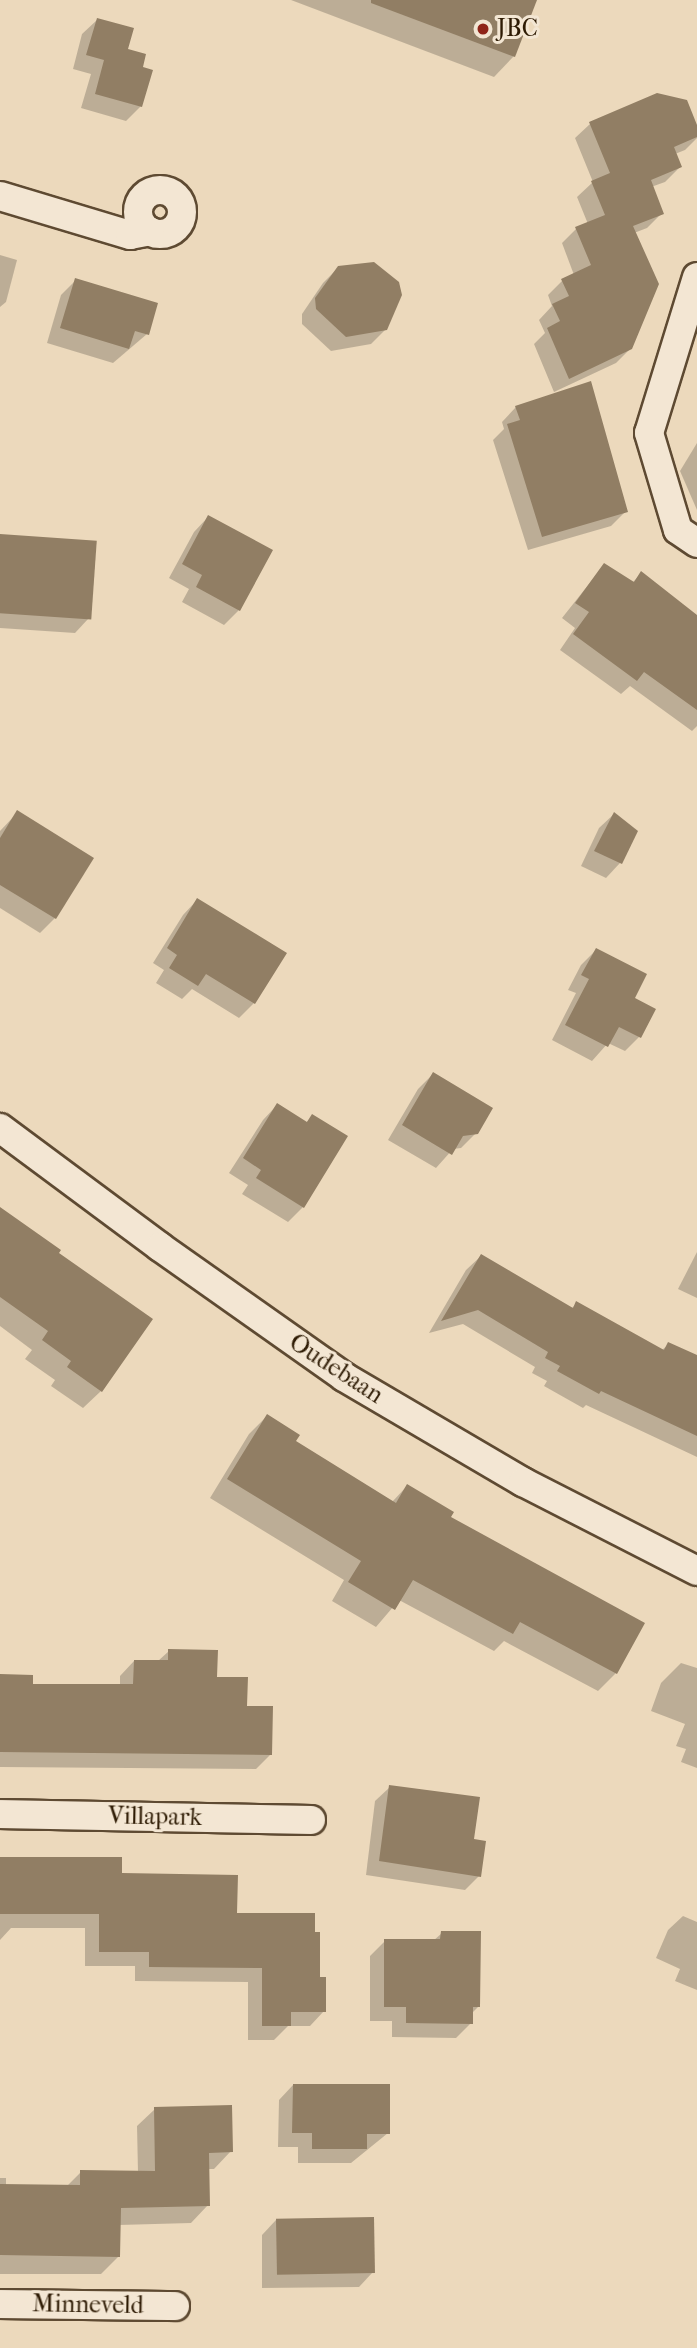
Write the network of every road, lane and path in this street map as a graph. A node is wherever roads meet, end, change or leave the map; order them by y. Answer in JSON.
{"nodes":[{"id":1,"x":0,"y":196,"type":"edge"},
{"id":2,"x":150,"y":231,"type":"dead end"},
{"id":3,"x":697,"y":277,"type":"edge"},
{"id":4,"x":697,"y":543,"type":"edge"},
{"id":5,"x":0,"y":1128,"type":"edge"},
{"id":6,"x":697,"y":1571,"type":"edge"},
{"id":7,"x":0,"y":1814,"type":"edge"},
{"id":8,"x":311,"y":1820,"type":"dead end"},
{"id":9,"x":0,"y":2304,"type":"edge"},
{"id":10,"x":176,"y":2306,"type":"dead end"}],
"edges":[{"from":1,"to":2,"type":"street"},
{"from":3,"to":4,"type":"street"},
{"from":5,"to":6,"type":"street","name":"Oudebaan"},
{"from":7,"to":8,"type":"street","name":"Villapark"},
{"from":9,"to":10,"type":"street","name":"Minneveld"}]}
